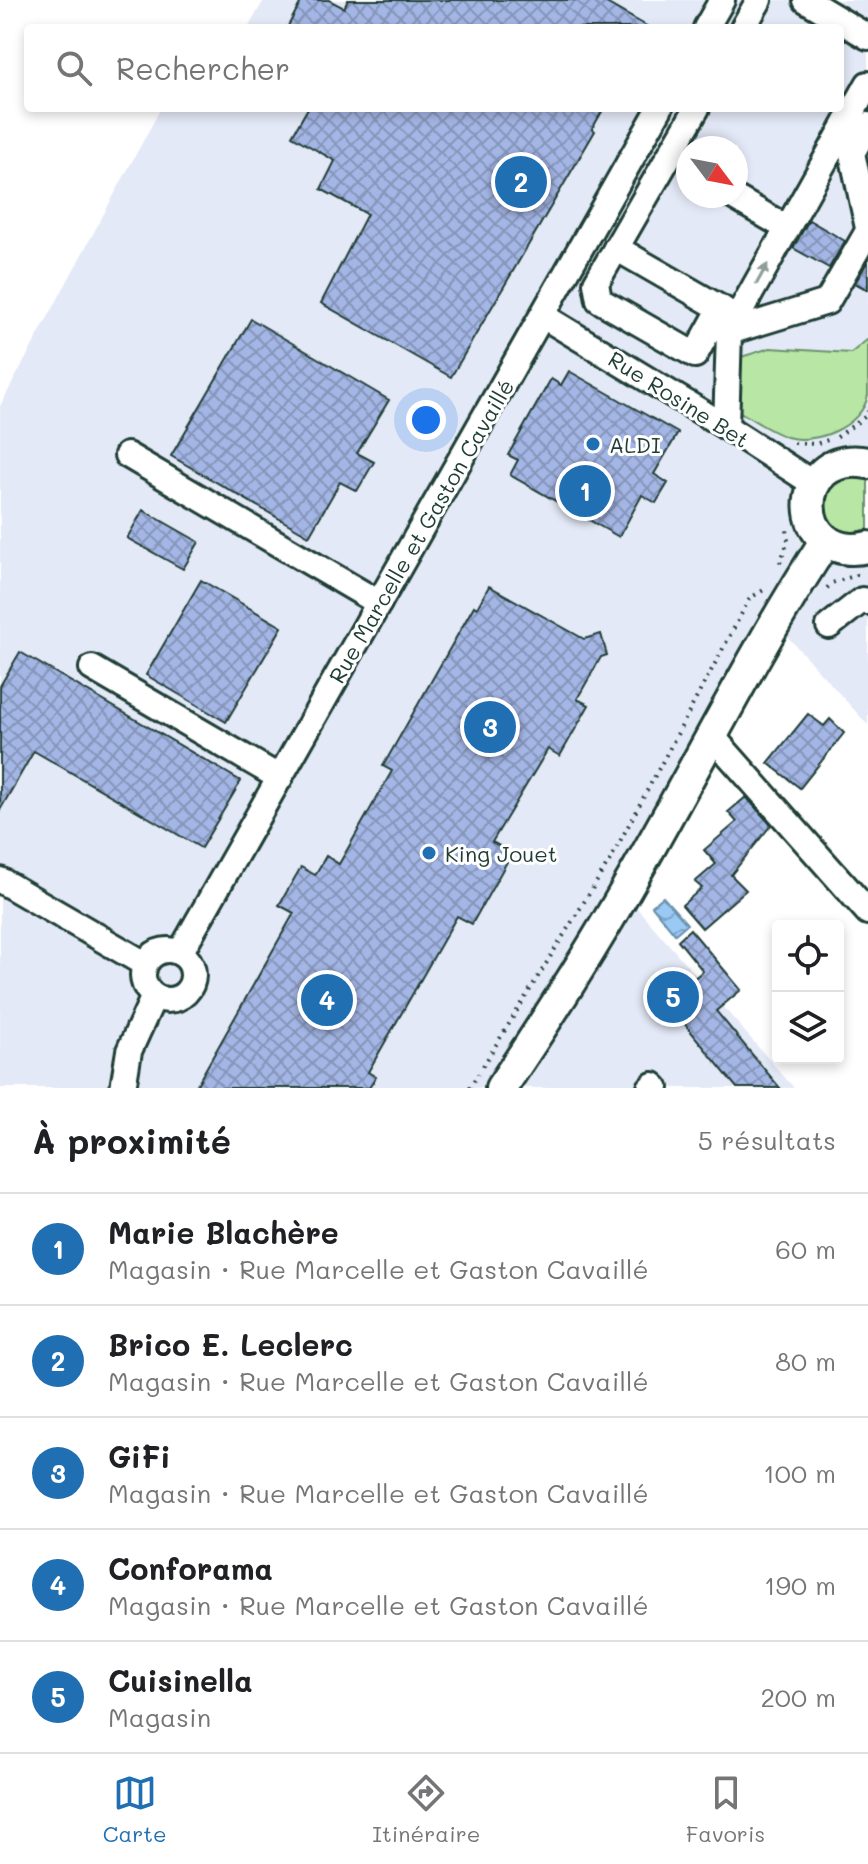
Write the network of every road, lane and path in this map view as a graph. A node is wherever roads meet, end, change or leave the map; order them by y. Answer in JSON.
{"nodes":[{"id":1,"x":722,"y":0,"type":"edge"},
{"id":2,"x":759,"y":0,"type":"edge"},
{"id":3,"x":806,"y":0,"type":"edge"},
{"id":4,"x":708,"y":24,"type":"edge"},
{"id":5,"x":745,"y":24,"type":"edge"},
{"id":6,"x":868,"y":37,"type":"edge"},
{"id":7,"x":868,"y":84,"type":"edge"},
{"id":8,"x":658,"y":112,"type":"edge"},
{"id":9,"x":696,"y":112,"type":"edge"},
{"id":10,"x":861,"y":124,"type":"edge"},
{"id":11,"x":688,"y":136,"type":"edge"},
{"id":12,"x":640,"y":144,"type":"junction"},
{"id":13,"x":676,"y":164,"type":"edge"},
{"id":14,"x":676,"y":168,"type":"edge"},
{"id":15,"x":748,"y":205,"type":"edge"},
{"id":16,"x":787,"y":228,"type":"junction"},
{"id":17,"x":868,"y":230,"type":"edge"},
{"id":18,"x":616,"y":248,"type":"junction"},
{"id":19,"x":543,"y":316,"type":"junction"},
{"id":20,"x":729,"y":319,"type":"junction"},
{"id":21,"x":726,"y":427,"type":"junction"},
{"id":22,"x":127,"y":455,"type":"dead end"},
{"id":23,"x":868,"y":462,"type":"edge"},
{"id":24,"x":814,"y":484,"type":"junction"},
{"id":25,"x":826,"y":540,"type":"junction"},
{"id":26,"x":868,"y":547,"type":"edge"},
{"id":27,"x":770,"y":586,"type":"dead end"},
{"id":28,"x":868,"y":602,"type":"edge"},
{"id":29,"x":379,"y":603,"type":"junction"},
{"id":30,"x":829,"y":626,"type":"dead end"},
{"id":31,"x":92,"y":668,"type":"dead end"},
{"id":32,"x":712,"y":736,"type":"junction"},
{"id":33,"x":280,"y":778,"type":"junction"},
{"id":34,"x":0,"y":880,"type":"edge"},
{"id":35,"x":868,"y":912,"type":"edge"},
{"id":36,"x":180,"y":953,"type":"junction"},
{"id":37,"x":145,"y":964,"type":"junction"},
{"id":38,"x":154,"y":996,"type":"junction"},
{"id":39,"x":503,"y":1087,"type":"edge"},
{"id":40,"x":123,"y":1088,"type":"edge"},
{"id":41,"x":469,"y":1088,"type":"edge"}],
"edges":[{"from":1,"to":4,"type":"street"},
{"from":2,"to":5,"type":"street"},
{"from":3,"to":6,"type":"street"},
{"from":7,"to":10,"type":"street"},
{"from":8,"to":12,"type":"street","name":"Rue Marcelle et Gaston Cavaillé"},
{"from":9,"to":11,"type":"street"},
{"from":10,"to":16,"type":"street"},
{"from":10,"to":17,"type":"street"},
{"from":12,"to":13,"type":"street"},
{"from":12,"to":19,"type":"street","name":"Rue Marcelle et Gaston Cavaillé"},
{"from":14,"to":18,"type":"street"},
{"from":15,"to":16,"type":"street"},
{"from":20,"to":16,"type":"street","one_way":true},
{"from":17,"to":20,"type":"street"},
{"from":18,"to":20,"type":"street"},
{"from":18,"to":20,"type":"street"},
{"from":19,"to":21,"type":"street","name":"Rue Rosine Bet"},
{"from":19,"to":29,"type":"street","name":"Rue Marcelle et Gaston Cavaillé"},
{"from":20,"to":21,"type":"street"},
{"from":21,"to":24,"type":"street","name":"Rue Rosine Bet"},
{"from":22,"to":29,"type":"street"},
{"from":23,"to":24,"type":"main road"},
{"from":24,"to":25,"type":"main road"},
{"from":25,"to":26,"type":"main road"},
{"from":25,"to":32,"type":"main road"},
{"from":27,"to":41,"type":"path"},
{"from":28,"to":30,"type":"street"},
{"from":29,"to":33,"type":"street","name":"Rue Marcelle et Gaston Cavaillé"},
{"from":31,"to":33,"type":"street"},
{"from":32,"to":35,"type":"street"},
{"from":32,"to":39,"type":"main road"},
{"from":33,"to":36,"type":"street","name":"Rue Marcelle et Gaston Cavaillé"},
{"from":34,"to":37,"type":"street"},
{"from":36,"to":37,"type":"street"},
{"from":36,"to":38,"type":"street"},
{"from":37,"to":38,"type":"street"},
{"from":38,"to":40,"type":"street"}]}
